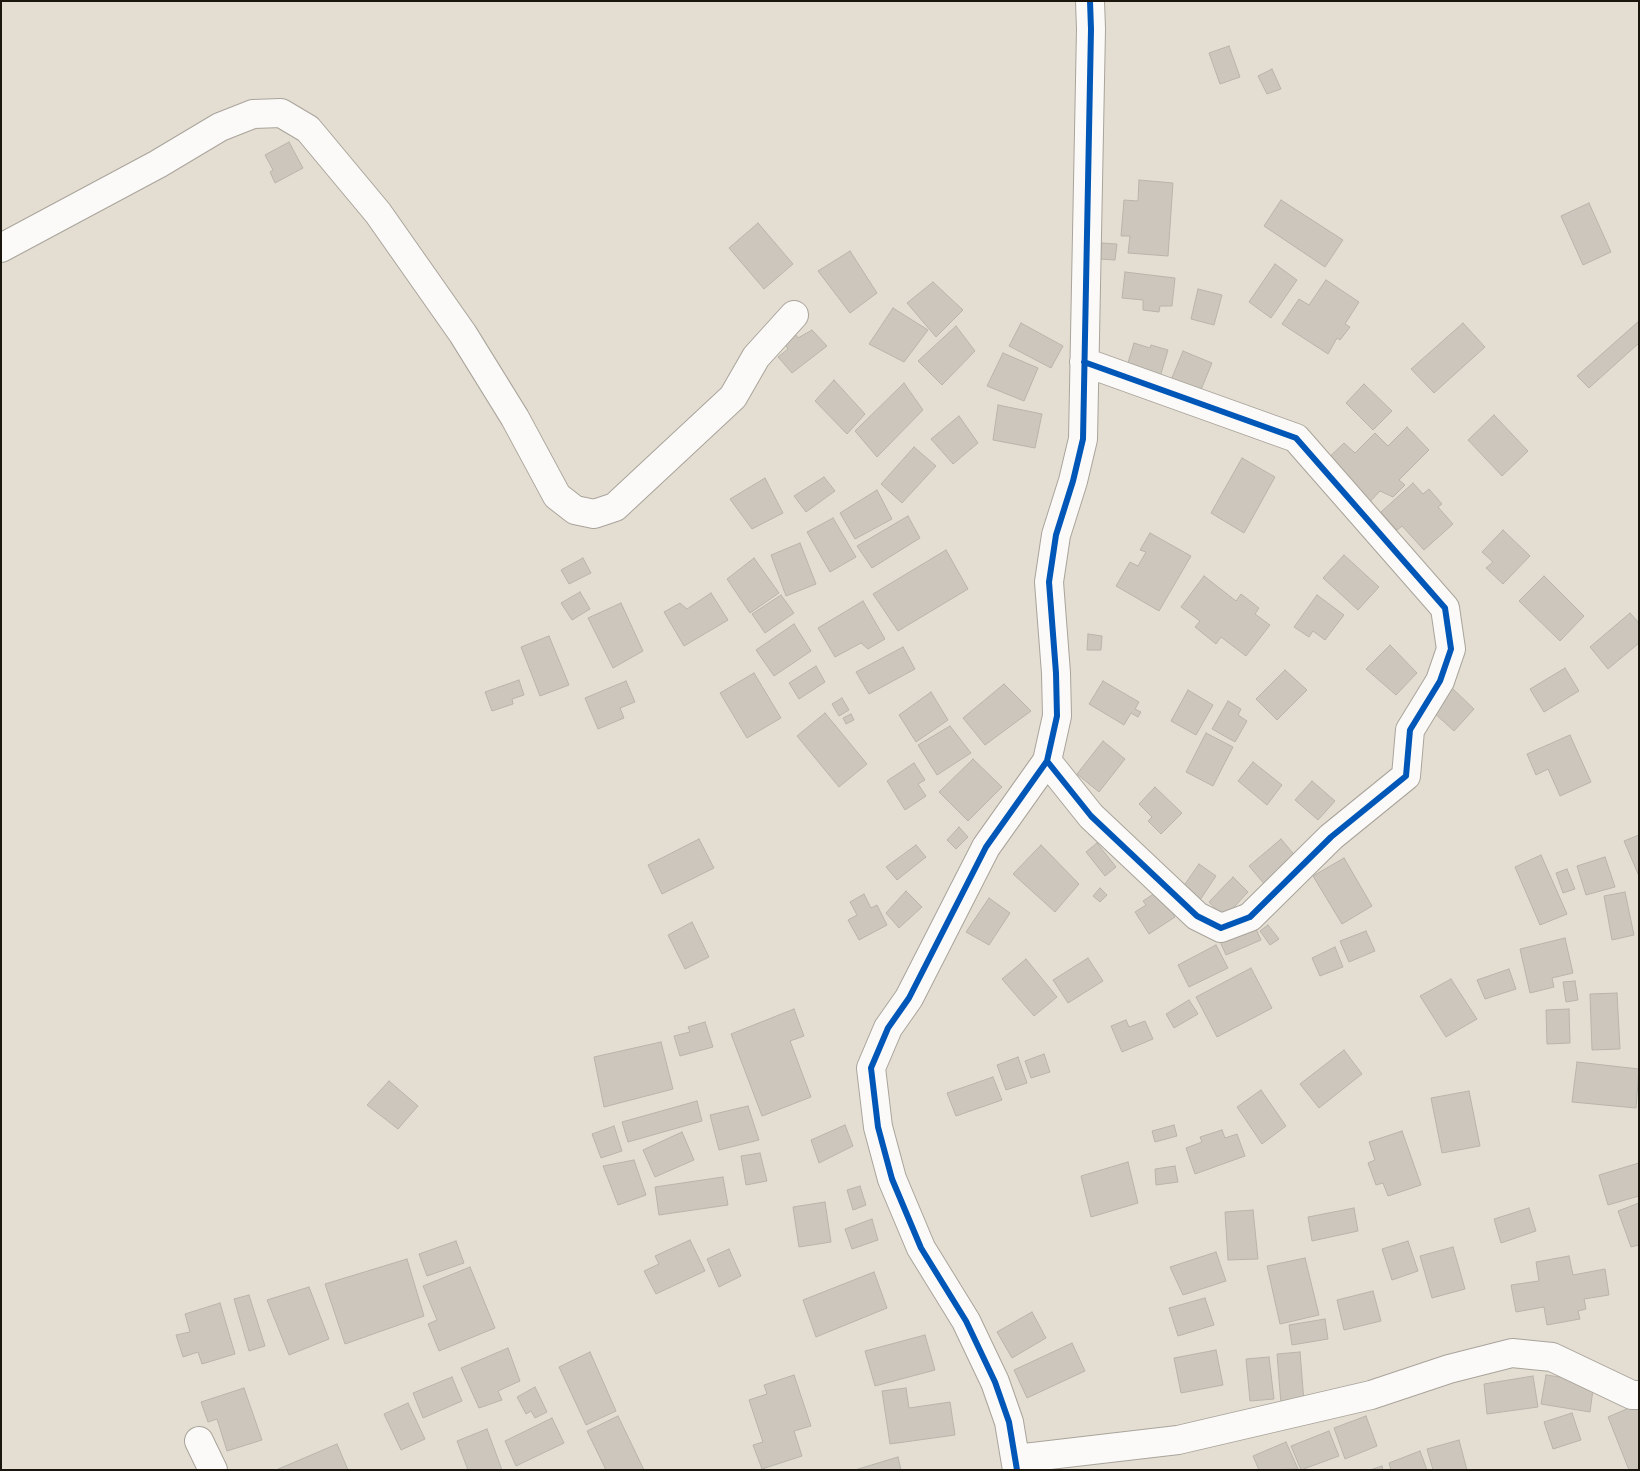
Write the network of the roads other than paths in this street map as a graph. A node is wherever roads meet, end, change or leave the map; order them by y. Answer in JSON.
{"nodes":[{"id":1,"x":1090,"y":1,"type":"edge"},
{"id":2,"x":1,"y":248,"type":"edge"},
{"id":3,"x":794,"y":316,"type":"dead end"},
{"id":4,"x":1084,"y":362,"type":"junction"},
{"id":5,"x":1047,"y":762,"type":"junction"},
{"id":6,"x":1639,"y":1395,"type":"edge"},
{"id":7,"x":200,"y":1441,"type":"dead end"},
{"id":8,"x":1016,"y":1464,"type":"edge"},
{"id":9,"x":213,"y":1470,"type":"edge"}],
"edges":[{"from":1,"to":4,"type":"street"},
{"from":2,"to":3,"type":"street"},
{"from":4,"to":5,"type":"street"},
{"from":4,"to":5,"type":"street"},
{"from":5,"to":8,"type":"street"},
{"from":6,"to":8,"type":"street"},
{"from":7,"to":9,"type":"street"}]}
